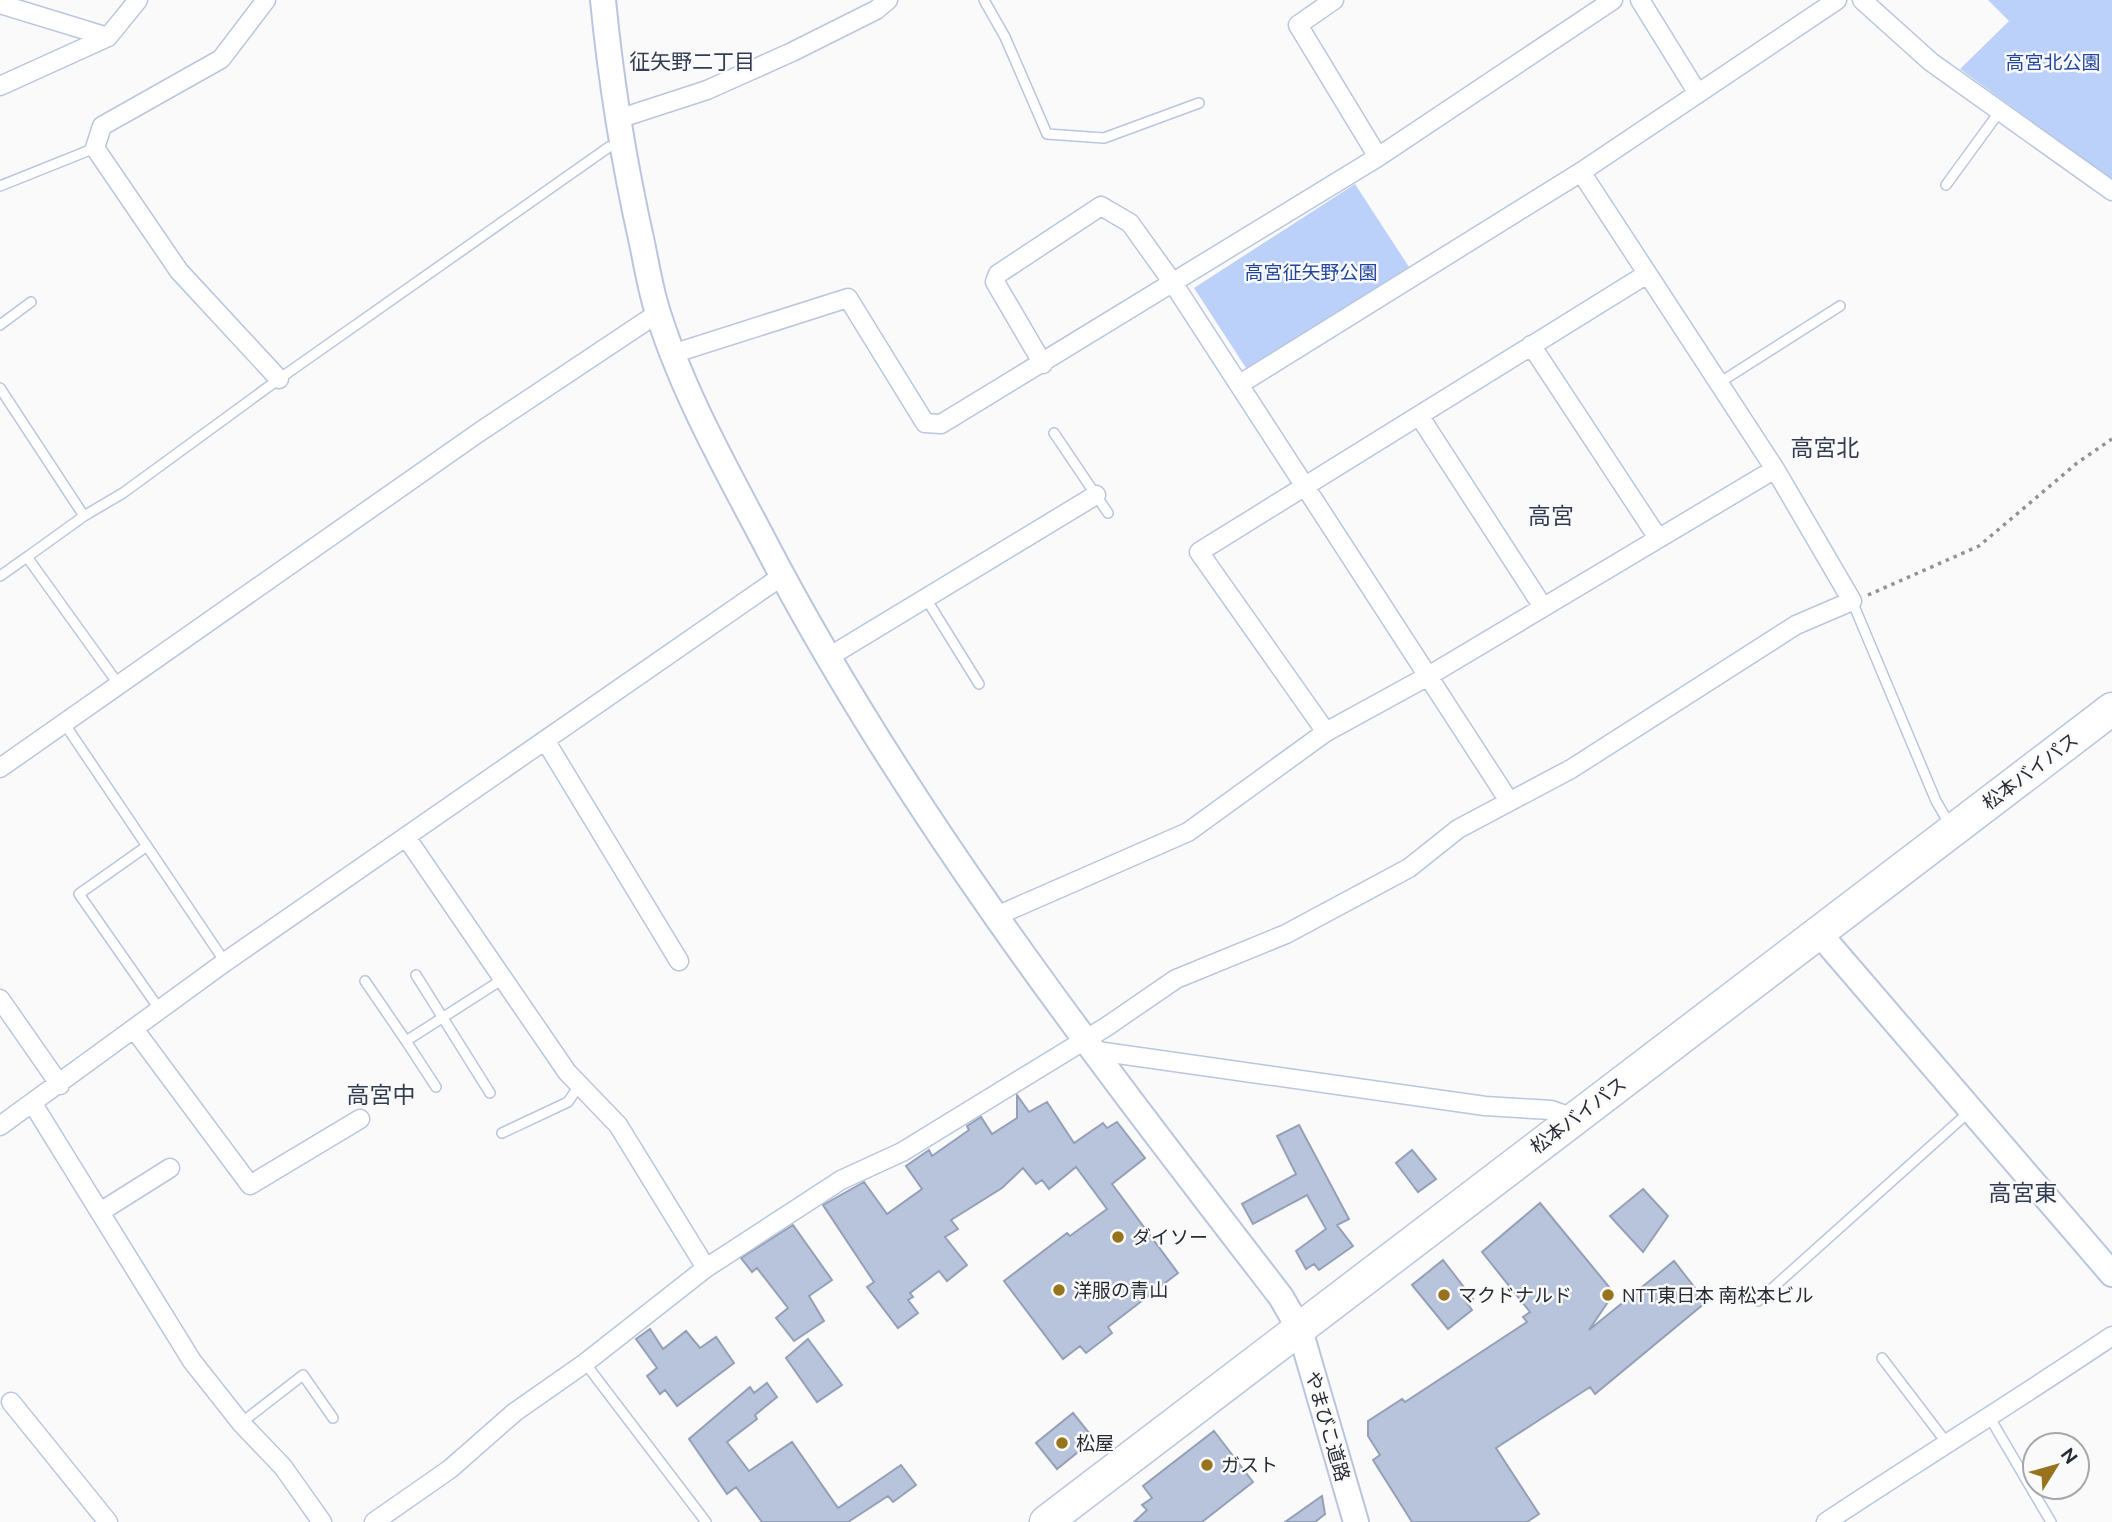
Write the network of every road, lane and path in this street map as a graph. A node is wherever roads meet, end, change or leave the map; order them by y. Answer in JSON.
{"nodes":[{"id":1,"x":138,"y":0,"type":"edge"},
{"id":2,"x":266,"y":0,"type":"edge"},
{"id":3,"x":603,"y":0,"type":"edge"},
{"id":4,"x":888,"y":0,"type":"edge"},
{"id":5,"x":984,"y":0,"type":"edge"},
{"id":6,"x":1334,"y":0,"type":"edge"},
{"id":7,"x":1613,"y":0,"type":"edge"},
{"id":8,"x":1640,"y":0,"type":"edge"},
{"id":9,"x":1837,"y":0,"type":"edge"},
{"id":10,"x":1862,"y":0,"type":"edge"},
{"id":11,"x":0,"y":4,"type":"edge"},
{"id":12,"x":108,"y":37,"type":"junction"},
{"id":13,"x":0,"y":86,"type":"edge"},
{"id":14,"x":1697,"y":92,"type":"junction"},
{"id":15,"x":1199,"y":103,"type":"dead end"},
{"id":16,"x":2000,"y":111,"type":"junction"},
{"id":17,"x":618,"y":119,"type":"junction"},
{"id":18,"x":609,"y":147,"type":"dead end"},
{"id":19,"x":95,"y":148,"type":"junction"},
{"id":20,"x":1378,"y":158,"type":"junction"},
{"id":21,"x":1581,"y":172,"type":"junction"},
{"id":22,"x":1946,"y":185,"type":"dead end"},
{"id":23,"x":0,"y":187,"type":"edge"},
{"id":24,"x":2112,"y":191,"type":"edge"},
{"id":25,"x":1647,"y":274,"type":"junction"},
{"id":26,"x":1173,"y":283,"type":"junction"},
{"id":27,"x":32,"y":302,"type":"dead end"},
{"id":28,"x":1840,"y":306,"type":"dead end"},
{"id":29,"x":658,"y":313,"type":"junction"},
{"id":30,"x":0,"y":325,"type":"edge"},
{"id":31,"x":1531,"y":345,"type":"junction"},
{"id":32,"x":672,"y":354,"type":"junction"},
{"id":33,"x":1043,"y":364,"type":"junction"},
{"id":34,"x":279,"y":379,"type":"junction"},
{"id":35,"x":1719,"y":383,"type":"junction"},
{"id":36,"x":1240,"y":384,"type":"junction"},
{"id":37,"x":0,"y":388,"type":"edge"},
{"id":38,"x":1420,"y":417,"type":"junction"},
{"id":39,"x":1054,"y":433,"type":"dead end"},
{"id":40,"x":2112,"y":439,"type":"edge"},
{"id":41,"x":1775,"y":469,"type":"junction"},
{"id":42,"x":1307,"y":486,"type":"junction"},
{"id":43,"x":1096,"y":495,"type":"junction"},
{"id":44,"x":1108,"y":513,"type":"dead end"},
{"id":45,"x":84,"y":516,"type":"junction"},
{"id":46,"x":1658,"y":538,"type":"junction"},
{"id":47,"x":27,"y":557,"type":"junction"},
{"id":48,"x":0,"y":576,"type":"edge"},
{"id":49,"x":782,"y":576,"type":"junction"},
{"id":50,"x":925,"y":597,"type":"junction"},
{"id":51,"x":1852,"y":601,"type":"junction"},
{"id":52,"x":1544,"y":607,"type":"junction"},
{"id":53,"x":827,"y":658,"type":"junction"},
{"id":54,"x":1430,"y":675,"type":"junction"},
{"id":55,"x":979,"y":684,"type":"dead end"},
{"id":56,"x":120,"y":686,"type":"junction"},
{"id":57,"x":2112,"y":709,"type":"edge"},
{"id":58,"x":64,"y":723,"type":"junction"},
{"id":59,"x":1326,"y":732,"type":"junction"},
{"id":60,"x":545,"y":740,"type":"junction"},
{"id":61,"x":0,"y":768,"type":"edge"},
{"id":62,"x":1509,"y":801,"type":"junction"},
{"id":63,"x":1953,"y":830,"type":"junction"},
{"id":64,"x":405,"y":837,"type":"junction"},
{"id":65,"x":147,"y":846,"type":"junction"},
{"id":66,"x":995,"y":917,"type":"junction"},
{"id":67,"x":1818,"y":932,"type":"junction"},
{"id":68,"x":679,"y":961,"type":"dead end"},
{"id":69,"x":225,"y":962,"type":"junction"},
{"id":70,"x":416,"y":975,"type":"dead end"},
{"id":71,"x":503,"y":979,"type":"junction"},
{"id":72,"x":365,"y":981,"type":"dead end"},
{"id":73,"x":0,"y":999,"type":"edge"},
{"id":74,"x":160,"y":1010,"type":"junction"},
{"id":75,"x":444,"y":1017,"type":"junction"},
{"id":76,"x":134,"y":1029,"type":"junction"},
{"id":77,"x":406,"y":1041,"type":"junction"},
{"id":78,"x":1086,"y":1044,"type":"junction"},
{"id":79,"x":580,"y":1084,"type":"junction"},
{"id":80,"x":60,"y":1085,"type":"junction"},
{"id":81,"x":436,"y":1087,"type":"dead end"},
{"id":82,"x":490,"y":1093,"type":"dead end"},
{"id":83,"x":33,"y":1104,"type":"junction"},
{"id":84,"x":1971,"y":1110,"type":"junction"},
{"id":85,"x":1574,"y":1118,"type":"junction"},
{"id":86,"x":360,"y":1119,"type":"dead end"},
{"id":87,"x":0,"y":1126,"type":"edge"},
{"id":88,"x":502,"y":1133,"type":"dead end"},
{"id":89,"x":170,"y":1168,"type":"dead end"},
{"id":90,"x":100,"y":1212,"type":"junction"},
{"id":91,"x":2108,"y":1260,"type":"edge"},
{"id":92,"x":706,"y":1268,"type":"junction"},
{"id":93,"x":1740,"y":1292,"type":"dead end"},
{"id":94,"x":1300,"y":1329,"type":"junction"},
{"id":95,"x":2112,"y":1336,"type":"edge"},
{"id":96,"x":1882,"y":1358,"type":"dead end"},
{"id":97,"x":584,"y":1363,"type":"junction"},
{"id":98,"x":11,"y":1402,"type":"dead end"},
{"id":99,"x":333,"y":1418,"type":"dead end"},
{"id":100,"x":1990,"y":1418,"type":"junction"},
{"id":101,"x":241,"y":1423,"type":"junction"},
{"id":102,"x":1946,"y":1442,"type":"junction"},
{"id":103,"x":108,"y":1522,"type":"edge"},
{"id":104,"x":321,"y":1522,"type":"edge"},
{"id":105,"x":374,"y":1522,"type":"edge"},
{"id":106,"x":706,"y":1522,"type":"edge"},
{"id":107,"x":1046,"y":1522,"type":"edge"},
{"id":108,"x":1356,"y":1522,"type":"edge"},
{"id":109,"x":1826,"y":1522,"type":"edge"},
{"id":110,"x":2051,"y":1522,"type":"edge"}],
"edges":[{"from":1,"to":12,"type":"street"},
{"from":2,"to":19,"type":"street"},
{"from":3,"to":17,"type":"street","name":"やまびこ道路"},
{"from":4,"to":17,"type":"street"},
{"from":5,"to":15,"type":"lane"},
{"from":6,"to":20,"type":"street"},
{"from":7,"to":20,"type":"street"},
{"from":8,"to":14,"type":"street"},
{"from":9,"to":14,"type":"street"},
{"from":10,"to":16,"type":"street"},
{"from":11,"to":12,"type":"street"},
{"from":12,"to":13,"type":"street"},
{"from":14,"to":21,"type":"street"},
{"from":16,"to":22,"type":"lane"},
{"from":16,"to":24,"type":"street"},
{"from":17,"to":29,"type":"street","name":"やまびこ道路"},
{"from":18,"to":34,"type":"lane"},
{"from":19,"to":23,"type":"lane"},
{"from":19,"to":34,"type":"street"},
{"from":20,"to":26,"type":"street"},
{"from":21,"to":25,"type":"street"},
{"from":21,"to":36,"type":"street"},
{"from":25,"to":31,"type":"street"},
{"from":25,"to":35,"type":"street"},
{"from":26,"to":33,"type":"street"},
{"from":26,"to":33,"type":"street"},
{"from":26,"to":36,"type":"street"},
{"from":27,"to":30,"type":"lane"},
{"from":28,"to":35,"type":"lane"},
{"from":29,"to":32,"type":"street","name":"やまびこ道路"},
{"from":29,"to":56,"type":"street"},
{"from":31,"to":38,"type":"street"},
{"from":31,"to":46,"type":"street"},
{"from":32,"to":33,"type":"street"},
{"from":32,"to":49,"type":"street","name":"やまびこ道路"},
{"from":34,"to":45,"type":"lane"},
{"from":35,"to":41,"type":"street"},
{"from":36,"to":42,"type":"street"},
{"from":37,"to":45,"type":"lane"},
{"from":38,"to":42,"type":"street"},
{"from":38,"to":52,"type":"street"},
{"from":39,"to":43,"type":"lane"},
{"from":40,"to":51,"type":"path"},
{"from":41,"to":46,"type":"street"},
{"from":41,"to":51,"type":"street"},
{"from":42,"to":54,"type":"street"},
{"from":42,"to":59,"type":"street"},
{"from":43,"to":44,"type":"lane"},
{"from":43,"to":50,"type":"street"},
{"from":45,"to":47,"type":"lane"},
{"from":46,"to":52,"type":"street"},
{"from":47,"to":48,"type":"lane"},
{"from":47,"to":56,"type":"lane"},
{"from":49,"to":53,"type":"street","name":"やまびこ道路"},
{"from":49,"to":60,"type":"street"},
{"from":50,"to":53,"type":"street"},
{"from":50,"to":55,"type":"lane"},
{"from":51,"to":62,"type":"street"},
{"from":51,"to":63,"type":"lane"},
{"from":52,"to":54,"type":"street"},
{"from":53,"to":66,"type":"street","name":"やまびこ道路"},
{"from":54,"to":59,"type":"street"},
{"from":54,"to":62,"type":"street"},
{"from":56,"to":58,"type":"street"},
{"from":57,"to":63,"type":"highway","name":"松本バイパス"},
{"from":58,"to":61,"type":"street"},
{"from":58,"to":65,"type":"lane"},
{"from":59,"to":66,"type":"street"},
{"from":60,"to":64,"type":"street"},
{"from":60,"to":68,"type":"street"},
{"from":62,"to":78,"type":"street"},
{"from":63,"to":67,"type":"highway","name":"松本バイパス"},
{"from":64,"to":69,"type":"street"},
{"from":64,"to":71,"type":"street"},
{"from":65,"to":69,"type":"lane"},
{"from":65,"to":74,"type":"lane"},
{"from":66,"to":78,"type":"street","name":"やまびこ道路"},
{"from":67,"to":84,"type":"street"},
{"from":67,"to":85,"type":"highway","name":"松本バイパス"},
{"from":69,"to":74,"type":"street"},
{"from":70,"to":75,"type":"lane"},
{"from":71,"to":75,"type":"lane"},
{"from":71,"to":79,"type":"street"},
{"from":72,"to":77,"type":"lane"},
{"from":73,"to":80,"type":"street"},
{"from":74,"to":76,"type":"street"},
{"from":75,"to":77,"type":"lane"},
{"from":75,"to":82,"type":"lane"},
{"from":76,"to":80,"type":"street"},
{"from":76,"to":86,"type":"street"},
{"from":77,"to":81,"type":"lane"},
{"from":78,"to":85,"type":"street"},
{"from":78,"to":92,"type":"street"},
{"from":78,"to":94,"type":"street","name":"やまびこ道路"},
{"from":79,"to":88,"type":"lane"},
{"from":79,"to":92,"type":"street"},
{"from":80,"to":83,"type":"street"},
{"from":83,"to":87,"type":"street"},
{"from":83,"to":90,"type":"street"},
{"from":84,"to":91,"type":"street"},
{"from":84,"to":93,"type":"lane"},
{"from":85,"to":94,"type":"highway","name":"松本バイパス"},
{"from":89,"to":90,"type":"street"},
{"from":90,"to":101,"type":"street"},
{"from":92,"to":97,"type":"street"},
{"from":94,"to":107,"type":"highway","name":"松本バイパス"},
{"from":94,"to":108,"type":"street","name":"やまびこ道路"},
{"from":95,"to":100,"type":"street"},
{"from":96,"to":102,"type":"lane"},
{"from":97,"to":105,"type":"street"},
{"from":97,"to":106,"type":"lane"},
{"from":98,"to":103,"type":"street"},
{"from":99,"to":101,"type":"lane"},
{"from":100,"to":102,"type":"street"},
{"from":100,"to":110,"type":"lane"},
{"from":101,"to":104,"type":"street"},
{"from":102,"to":109,"type":"street"}]}
